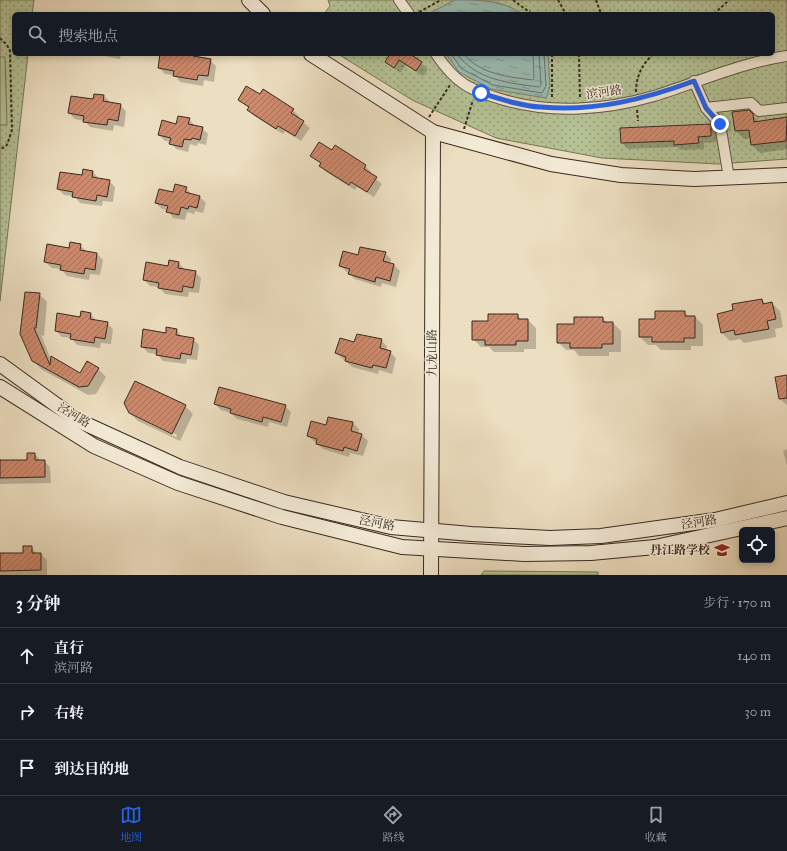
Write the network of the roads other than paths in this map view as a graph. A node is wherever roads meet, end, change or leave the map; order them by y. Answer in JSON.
{"nodes":[{"id":1,"x":249,"y":0,"type":"edge"},
{"id":2,"x":399,"y":0,"type":"edge"},
{"id":3,"x":261,"y":12,"type":"edge"},
{"id":4,"x":408,"y":12,"type":"edge"},
{"id":5,"x":314,"y":56,"type":"edge"},
{"id":6,"x":437,"y":56,"type":"edge"},
{"id":7,"x":787,"y":56,"type":"edge"},
{"id":8,"x":694,"y":81,"type":"junction"},
{"id":9,"x":706,"y":108,"type":"junction"},
{"id":10,"x":787,"y":108,"type":"edge"},
{"id":11,"x":429,"y":128,"type":"junction"},
{"id":12,"x":787,"y":175,"type":"edge"},
{"id":13,"x":729,"y":178,"type":"junction"},
{"id":14,"x":0,"y":364,"type":"edge"},
{"id":15,"x":0,"y":387,"type":"edge"},
{"id":16,"x":787,"y":503,"type":"edge"},
{"id":17,"x":787,"y":518,"type":"edge"},
{"id":18,"x":431,"y":530,"type":"junction"},
{"id":19,"x":431,"y":550,"type":"junction"},
{"id":20,"x":431,"y":575,"type":"edge"}],
"edges":[{"from":1,"to":3,"type":"street"},
{"from":2,"to":4,"type":"street"},
{"from":5,"to":11,"type":"street"},
{"from":6,"to":8,"type":"street","name":"滨河路"},
{"from":7,"to":8,"type":"street","name":"滨河路"},
{"from":8,"to":9,"type":"street"},
{"from":9,"to":10,"type":"street"},
{"from":9,"to":13,"type":"street"},
{"from":11,"to":13,"type":"street"},
{"from":11,"to":18,"type":"street","name":"九龙山路"},
{"from":12,"to":13,"type":"street"},
{"from":14,"to":18,"type":"street","name":"泾河路"},
{"from":15,"to":19,"type":"street","name":"泾河路"},
{"from":16,"to":18,"type":"street","name":"泾河路"},
{"from":17,"to":19,"type":"street","name":"泾河路"},
{"from":18,"to":19,"type":"street","name":"九龙山路"},
{"from":19,"to":20,"type":"street","name":"九龙山路"}]}
